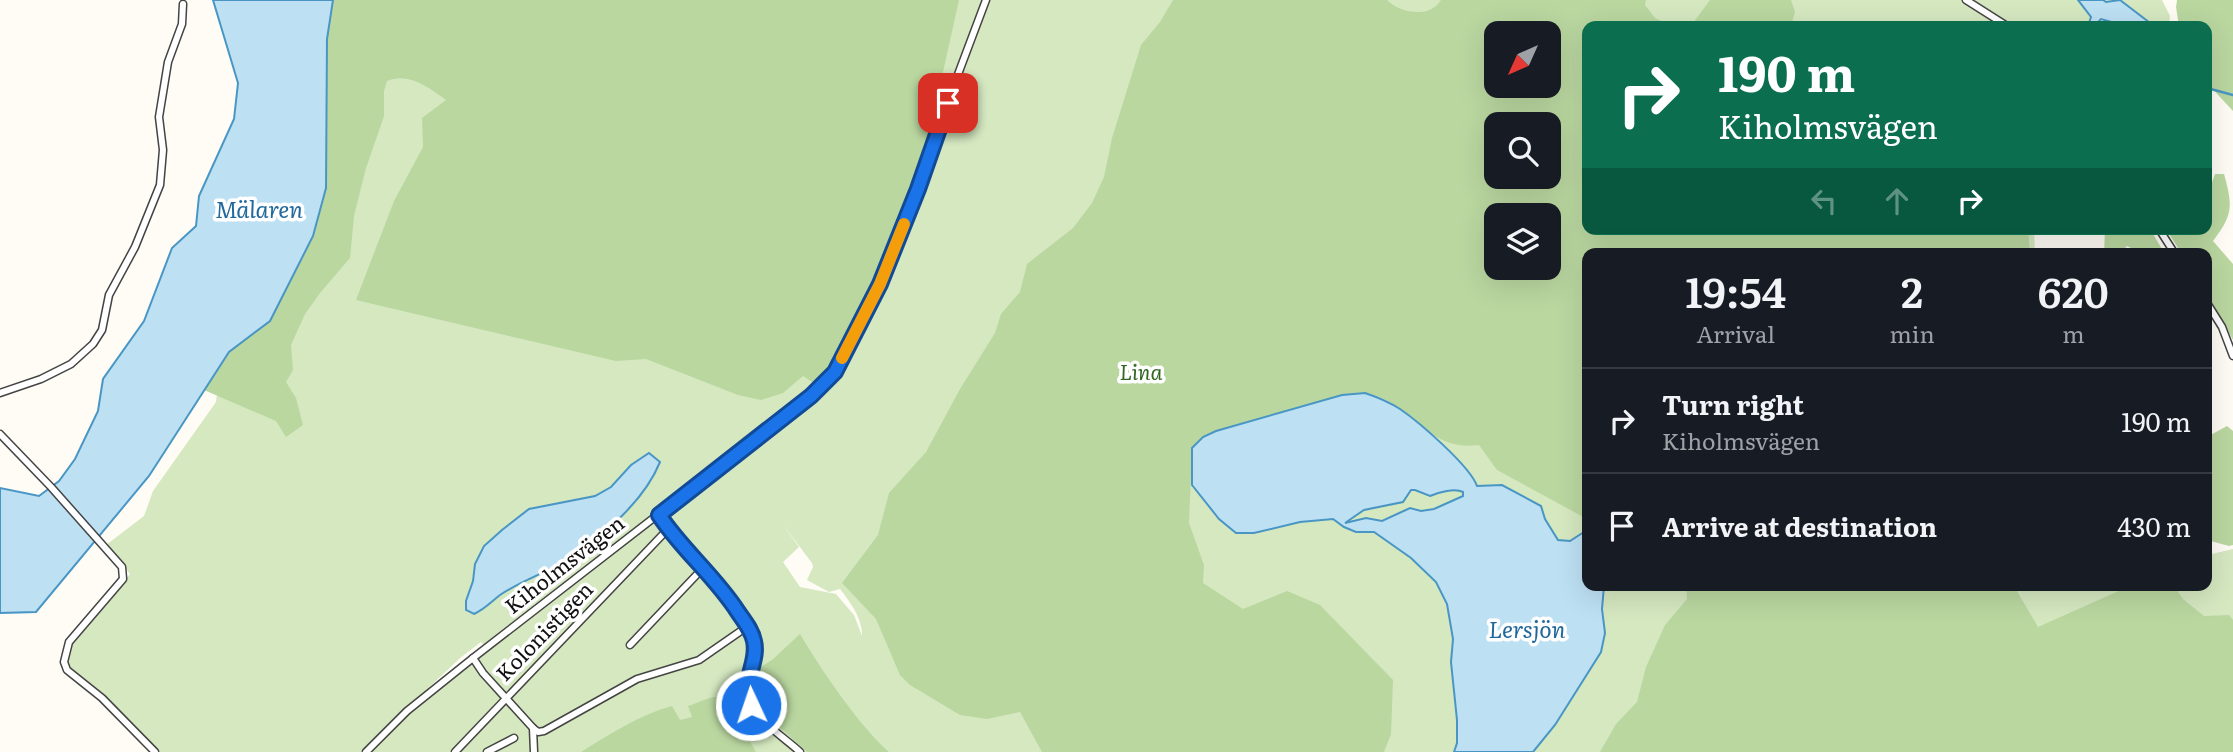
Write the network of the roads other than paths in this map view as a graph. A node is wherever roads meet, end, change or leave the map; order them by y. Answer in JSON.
{"nodes":[{"id":1,"x":986,"y":0,"type":"edge"},
{"id":2,"x":1966,"y":0,"type":"edge"},
{"id":3,"x":183,"y":4,"type":"dead end"},
{"id":4,"x":1999,"y":21,"type":"edge"},
{"id":5,"x":2212,"y":311,"type":"edge"},
{"id":6,"x":2233,"y":356,"type":"edge"},
{"id":7,"x":0,"y":393,"type":"edge"},
{"id":8,"x":0,"y":434,"type":"edge"},
{"id":9,"x":659,"y":515,"type":"junction"},
{"id":10,"x":668,"y":529,"type":"junction"},
{"id":11,"x":704,"y":567,"type":"junction"},
{"id":12,"x":748,"y":626,"type":"junction"},
{"id":13,"x":630,"y":645,"type":"dead end"},
{"id":14,"x":473,"y":658,"type":"junction"},
{"id":15,"x":505,"y":698,"type":"junction"},
{"id":16,"x":533,"y":728,"type":"junction"},
{"id":17,"x":514,"y":738,"type":"dead end"},
{"id":18,"x":456,"y":751,"type":"edge"},
{"id":19,"x":155,"y":752,"type":"edge"},
{"id":20,"x":366,"y":752,"type":"edge"},
{"id":21,"x":487,"y":752,"type":"edge"},
{"id":22,"x":534,"y":752,"type":"edge"},
{"id":23,"x":800,"y":752,"type":"edge"}],
"edges":[{"from":1,"to":9,"type":"street","name":"Kiholmsvägen"},
{"from":2,"to":4,"type":"street"},
{"from":3,"to":7,"type":"street"},
{"from":5,"to":6,"type":"street"},
{"from":8,"to":19,"type":"street"},
{"from":9,"to":10,"type":"street"},
{"from":9,"to":14,"type":"street","name":"Kiholmsvägen"},
{"from":10,"to":11,"type":"street"},
{"from":10,"to":15,"type":"street","name":"Kolonistigen"},
{"from":11,"to":12,"type":"street"},
{"from":11,"to":13,"type":"street"},
{"from":12,"to":16,"type":"street"},
{"from":12,"to":23,"type":"street"},
{"from":14,"to":15,"type":"street"},
{"from":14,"to":20,"type":"street","name":"Kiholmsvägen"},
{"from":15,"to":16,"type":"street"},
{"from":15,"to":18,"type":"street","name":"Kolonistigen"},
{"from":16,"to":22,"type":"street"},
{"from":17,"to":21,"type":"street"}]}
